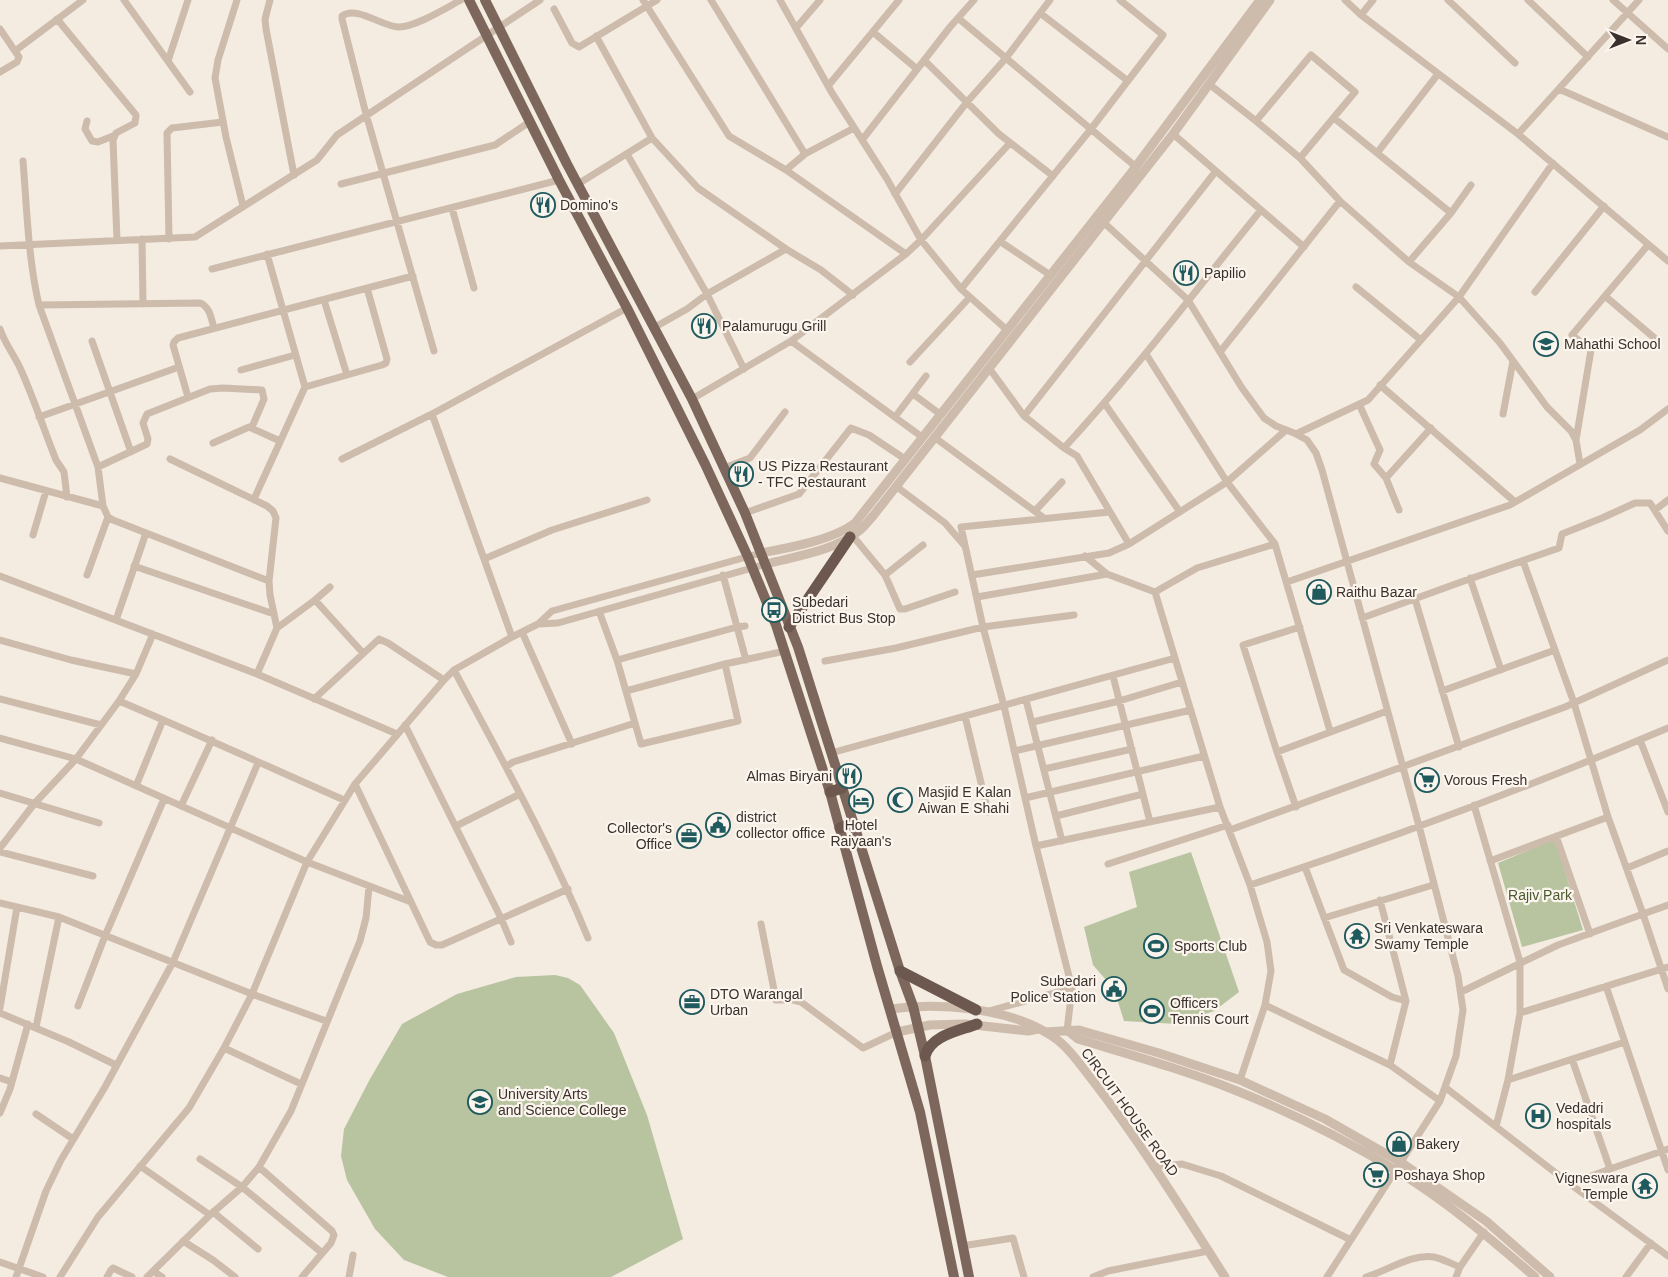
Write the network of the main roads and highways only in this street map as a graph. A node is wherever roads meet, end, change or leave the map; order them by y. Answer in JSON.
{"nodes":[{"id":1,"x":470,"y":0,"type":"edge"},
{"id":2,"x":485,"y":0,"type":"edge"},
{"id":3,"x":851,"y":536,"type":"road end"},
{"id":4,"x":789,"y":626,"type":"junction"},
{"id":5,"x":842,"y":788,"type":"junction"},
{"id":6,"x":830,"y":792,"type":"junction"},
{"id":7,"x":854,"y":823,"type":"junction"},
{"id":8,"x":840,"y":828,"type":"junction"},
{"id":9,"x":900,"y":971,"type":"junction"},
{"id":10,"x":976,"y":1010,"type":"road end"},
{"id":11,"x":977,"y":1024,"type":"road end"},
{"id":12,"x":925,"y":1056,"type":"junction"},
{"id":13,"x":954,"y":1277,"type":"edge"},
{"id":14,"x":969,"y":1277,"type":"edge"}],
"edges":[{"from":1,"to":6,"type":"main road"},
{"from":2,"to":4,"type":"main road"},
{"from":3,"to":4,"type":"highway"},
{"from":4,"to":5,"type":"main road"},
{"from":5,"to":6,"type":"highway"},
{"from":5,"to":7,"type":"main road"},
{"from":6,"to":8,"type":"main road"},
{"from":7,"to":8,"type":"highway"},
{"from":7,"to":9,"type":"main road"},
{"from":8,"to":13,"type":"main road"},
{"from":9,"to":10,"type":"highway"},
{"from":9,"to":12,"type":"main road"},
{"from":11,"to":12,"type":"highway"},
{"from":12,"to":14,"type":"main road"}]}
